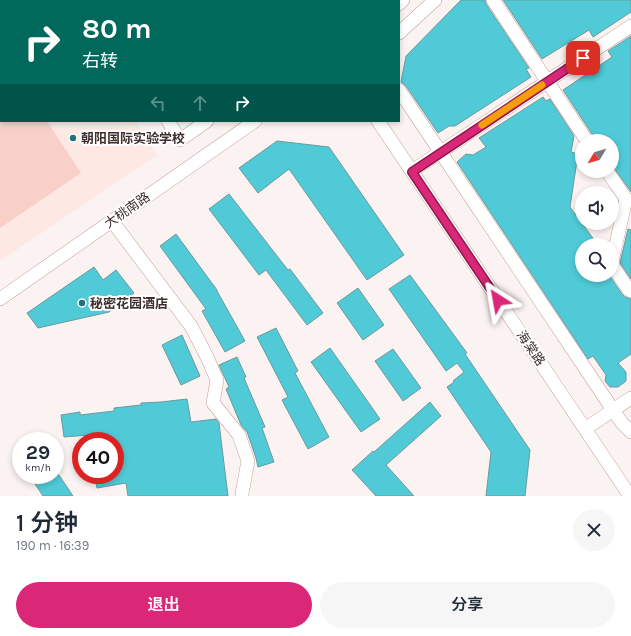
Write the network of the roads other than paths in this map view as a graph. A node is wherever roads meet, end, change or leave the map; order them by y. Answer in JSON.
{"nodes":[{"id":1,"x":435,"y":0,"type":"edge"},
{"id":2,"x":493,"y":0,"type":"edge"},
{"id":3,"x":631,"y":26,"type":"edge"},
{"id":4,"x":400,"y":32,"type":"edge"},
{"id":5,"x":547,"y":82,"type":"junction"},
{"id":6,"x":400,"y":91,"type":"edge"},
{"id":7,"x":169,"y":122,"type":"edge"},
{"id":8,"x":206,"y":122,"type":"edge"},
{"id":9,"x":254,"y":122,"type":"edge"},
{"id":10,"x":379,"y":122,"type":"edge"},
{"id":11,"x":582,"y":134,"type":"edge"},
{"id":12,"x":441,"y":152,"type":"junction"},
{"id":13,"x":412,"y":172,"type":"junction"},
{"id":14,"x":612,"y":178,"type":"edge"},
{"id":15,"x":112,"y":221,"type":"junction"},
{"id":16,"x":618,"y":238,"type":"edge"},
{"id":17,"x":619,"y":275,"type":"edge"},
{"id":18,"x":631,"y":291,"type":"edge"},
{"id":19,"x":0,"y":299,"type":"edge"},
{"id":20,"x":631,"y":398,"type":"edge"},
{"id":21,"x":613,"y":410,"type":"junction"},
{"id":22,"x":585,"y":429,"type":"junction"},
{"id":23,"x":631,"y":432,"type":"edge"},
{"id":24,"x":242,"y":496,"type":"edge"},
{"id":25,"x":630,"y":496,"type":"edge"}],
"edges":[{"from":1,"to":4,"type":"street"},
{"from":2,"to":5,"type":"street"},
{"from":3,"to":5,"type":"street"},
{"from":5,"to":11,"type":"street"},
{"from":5,"to":12,"type":"street"},
{"from":6,"to":12,"type":"street"},
{"from":7,"to":8,"type":"street"},
{"from":9,"to":15,"type":"street","name":"大桃南路"},
{"from":10,"to":13,"type":"street","name":"海棠路"},
{"from":12,"to":13,"type":"street"},
{"from":12,"to":21,"type":"street"},
{"from":13,"to":22,"type":"street","name":"海棠路"},
{"from":14,"to":16,"type":"street"},
{"from":15,"to":19,"type":"street","name":"大桃南路"},
{"from":15,"to":24,"type":"street"},
{"from":17,"to":18,"type":"street"},
{"from":20,"to":21,"type":"street"},
{"from":21,"to":22,"type":"street"},
{"from":21,"to":23,"type":"street"},
{"from":22,"to":25,"type":"street","name":"海棠路"}]}
